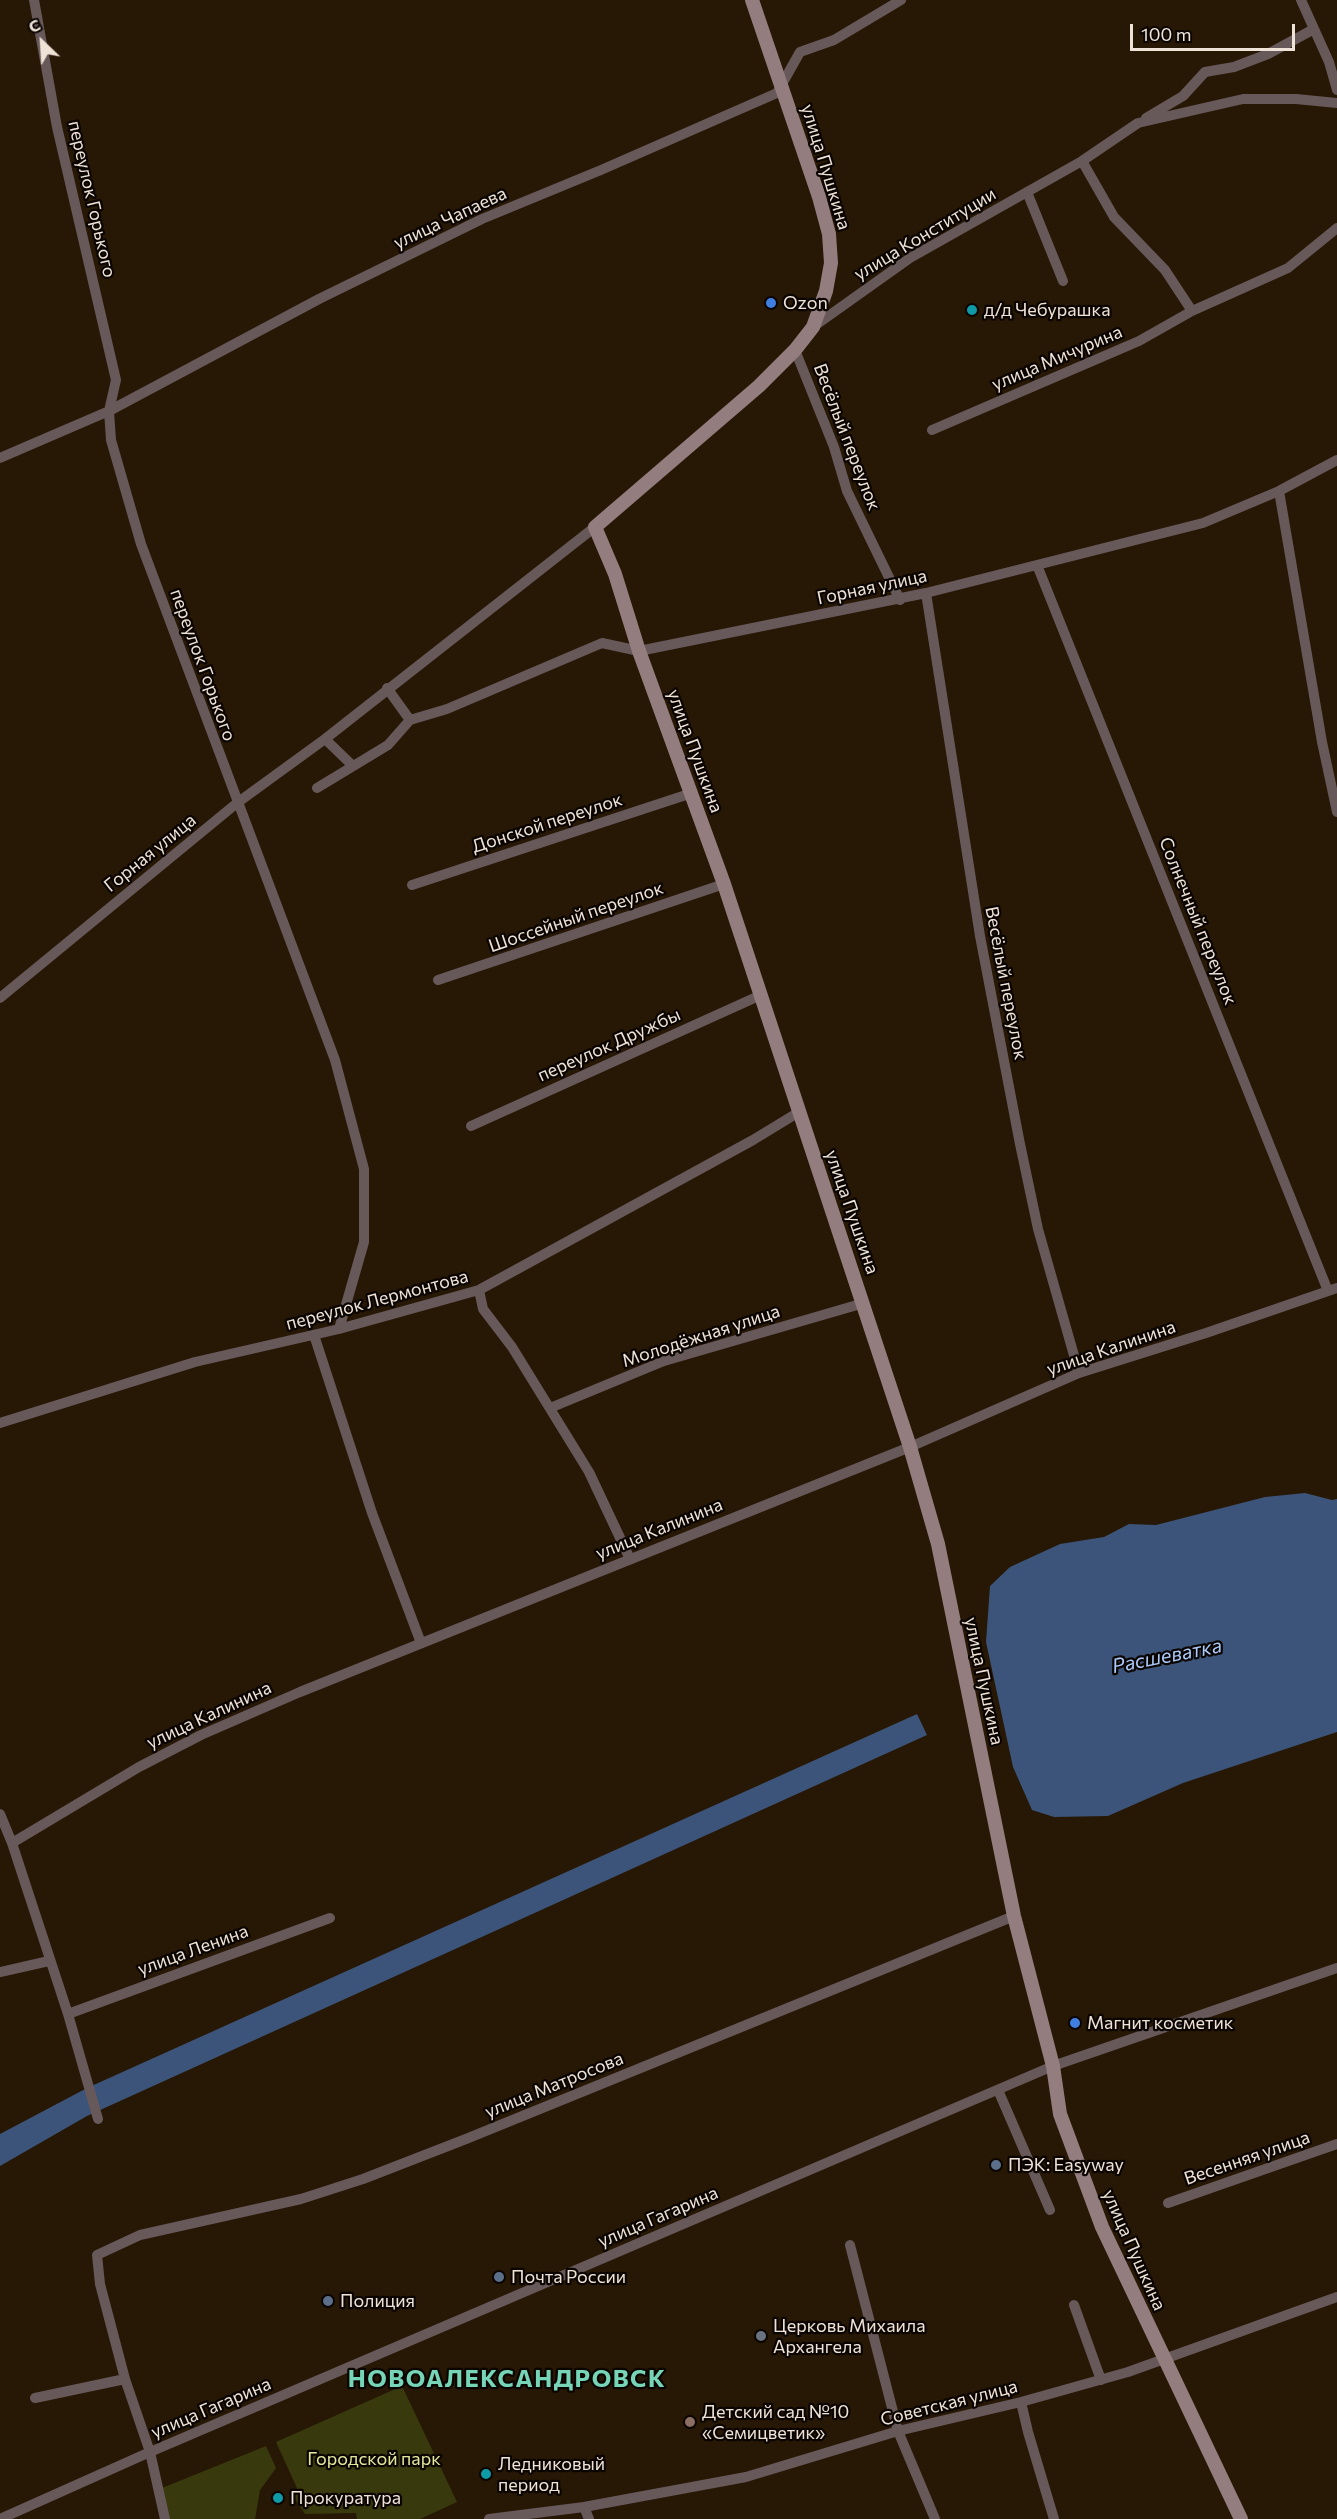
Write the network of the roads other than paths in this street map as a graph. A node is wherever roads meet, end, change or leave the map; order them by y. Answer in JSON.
{"nodes":[{"id":1,"x":34,"y":0,"type":"edge"},
{"id":2,"x":752,"y":0,"type":"edge"},
{"id":3,"x":901,"y":0,"type":"edge"},
{"id":4,"x":1301,"y":0,"type":"edge"},
{"id":5,"x":1314,"y":29,"type":"junction"},
{"id":6,"x":782,"y":85,"type":"junction"},
{"id":7,"x":1337,"y":90,"type":"edge"},
{"id":8,"x":1337,"y":104,"type":"edge"},
{"id":9,"x":1138,"y":123,"type":"junction"},
{"id":10,"x":1082,"y":161,"type":"junction"},
{"id":11,"x":1027,"y":192,"type":"junction"},
{"id":12,"x":1337,"y":228,"type":"edge"},
{"id":13,"x":1063,"y":281,"type":"dead end"},
{"id":14,"x":1192,"y":311,"type":"junction"},
{"id":15,"x":813,"y":327,"type":"junction"},
{"id":16,"x":795,"y":350,"type":"junction"},
{"id":17,"x":109,"y":411,"type":"junction"},
{"id":18,"x":932,"y":430,"type":"dead end"},
{"id":19,"x":0,"y":458,"type":"edge"},
{"id":20,"x":1337,"y":460,"type":"edge"},
{"id":21,"x":1279,"y":491,"type":"junction"},
{"id":22,"x":595,"y":527,"type":"junction"},
{"id":23,"x":1038,"y":565,"type":"junction"},
{"id":24,"x":926,"y":593,"type":"junction"},
{"id":25,"x":900,"y":600,"type":"junction"},
{"id":26,"x":639,"y":651,"type":"junction"},
{"id":27,"x":387,"y":688,"type":"junction"},
{"id":28,"x":410,"y":720,"type":"junction"},
{"id":29,"x":325,"y":739,"type":"junction"},
{"id":30,"x":352,"y":765,"type":"junction"},
{"id":31,"x":317,"y":788,"type":"dead end"},
{"id":32,"x":692,"y":793,"type":"junction"},
{"id":33,"x":237,"y":803,"type":"junction"},
{"id":34,"x":1337,"y":813,"type":"edge"},
{"id":35,"x":724,"y":884,"type":"junction"},
{"id":36,"x":412,"y":885,"type":"dead end"},
{"id":37,"x":438,"y":980,"type":"dead end"},
{"id":38,"x":761,"y":995,"type":"junction"},
{"id":39,"x":0,"y":998,"type":"edge"},
{"id":40,"x":799,"y":1112,"type":"junction"},
{"id":41,"x":471,"y":1126,"type":"dead end"},
{"id":42,"x":1333,"y":1289,"type":"edge"},
{"id":43,"x":479,"y":1290,"type":"junction"},
{"id":44,"x":864,"y":1304,"type":"junction"},
{"id":45,"x":339,"y":1329,"type":"junction"},
{"id":46,"x":314,"y":1335,"type":"junction"},
{"id":47,"x":1080,"y":1373,"type":"junction"},
{"id":48,"x":550,"y":1408,"type":"junction"},
{"id":49,"x":0,"y":1423,"type":"edge"},
{"id":50,"x":910,"y":1447,"type":"junction"},
{"id":51,"x":630,"y":1559,"type":"junction"},
{"id":52,"x":421,"y":1643,"type":"junction"},
{"id":53,"x":0,"y":1814,"type":"edge"},
{"id":54,"x":12,"y":1843,"type":"junction"},
{"id":55,"x":1014,"y":1916,"type":"junction"},
{"id":56,"x":330,"y":1918,"type":"dead end"},
{"id":57,"x":49,"y":1961,"type":"junction"},
{"id":58,"x":1337,"y":1968,"type":"edge"},
{"id":59,"x":0,"y":1972,"type":"edge"},
{"id":60,"x":68,"y":2014,"type":"junction"},
{"id":61,"x":1053,"y":2066,"type":"junction"},
{"id":62,"x":998,"y":2090,"type":"junction"},
{"id":63,"x":98,"y":2119,"type":"dead end"},
{"id":64,"x":1337,"y":2144,"type":"edge"},
{"id":65,"x":1168,"y":2203,"type":"dead end"},
{"id":66,"x":1050,"y":2210,"type":"dead end"},
{"id":67,"x":850,"y":2245,"type":"dead end"},
{"id":68,"x":1337,"y":2297,"type":"edge"},
{"id":69,"x":1074,"y":2305,"type":"dead end"},
{"id":70,"x":1165,"y":2360,"type":"junction"},
{"id":71,"x":125,"y":2379,"type":"junction"},
{"id":72,"x":1101,"y":2380,"type":"junction"},
{"id":73,"x":35,"y":2398,"type":"dead end"},
{"id":74,"x":1021,"y":2402,"type":"junction"},
{"id":75,"x":898,"y":2431,"type":"junction"},
{"id":76,"x":150,"y":2451,"type":"junction"},
{"id":77,"x":584,"y":2508,"type":"junction"},
{"id":78,"x":0,"y":2519,"type":"edge"},
{"id":79,"x":165,"y":2519,"type":"edge"},
{"id":80,"x":489,"y":2519,"type":"edge"},
{"id":81,"x":589,"y":2519,"type":"edge"},
{"id":82,"x":935,"y":2519,"type":"edge"},
{"id":83,"x":1054,"y":2519,"type":"edge"},
{"id":84,"x":1241,"y":2519,"type":"edge"}],
"edges":[{"from":1,"to":17,"type":"street","name":"переулок Горького"},
{"from":2,"to":6,"type":"main road","name":"улица Пушкина"},
{"from":3,"to":6,"type":"street","name":"улица Чапаева"},
{"from":4,"to":5,"type":"street"},
{"from":5,"to":7,"type":"street"},
{"from":5,"to":9,"type":"street"},
{"from":6,"to":15,"type":"main road","name":"улица Пушкина"},
{"from":6,"to":17,"type":"street","name":"улица Чапаева"},
{"from":8,"to":9,"type":"street","name":"улица Конституции"},
{"from":9,"to":10,"type":"street","name":"улица Конституции"},
{"from":10,"to":11,"type":"street","name":"улица Конституции"},
{"from":10,"to":14,"type":"street"},
{"from":11,"to":13,"type":"street"},
{"from":11,"to":15,"type":"street","name":"улица Конституции"},
{"from":12,"to":14,"type":"street","name":"улица Мичурина"},
{"from":14,"to":18,"type":"street","name":"улица Мичурина"},
{"from":15,"to":16,"type":"main road","name":"улица Пушкина"},
{"from":16,"to":22,"type":"main road","name":"улица Пушкина"},
{"from":16,"to":25,"type":"street","name":"Весёлый переулок"},
{"from":17,"to":19,"type":"street","name":"улица Чапаева"},
{"from":17,"to":33,"type":"street","name":"переулок Горького"},
{"from":20,"to":21,"type":"street","name":"Горная улица"},
{"from":21,"to":23,"type":"street","name":"Горная улица"},
{"from":21,"to":34,"type":"street"},
{"from":22,"to":26,"type":"main road","name":"улица Пушкина"},
{"from":22,"to":27,"type":"street","name":"Горная улица"},
{"from":23,"to":24,"type":"street","name":"Горная улица"},
{"from":23,"to":42,"type":"street","name":"Солнечный переулок"},
{"from":24,"to":25,"type":"street","name":"Горная улица"},
{"from":24,"to":47,"type":"street","name":"Весёлый переулок"},
{"from":25,"to":26,"type":"street","name":"Горная улица"},
{"from":26,"to":28,"type":"street","name":"Горная улица"},
{"from":26,"to":32,"type":"main road","name":"улица Пушкина"},
{"from":27,"to":28,"type":"street"},
{"from":27,"to":29,"type":"street","name":"Горная улица"},
{"from":28,"to":30,"type":"street"},
{"from":29,"to":30,"type":"street"},
{"from":29,"to":33,"type":"street","name":"Горная улица"},
{"from":30,"to":31,"type":"street"},
{"from":32,"to":35,"type":"main road","name":"улица Пушкина"},
{"from":32,"to":36,"type":"street","name":"Донской переулок"},
{"from":33,"to":39,"type":"street","name":"Горная улица"},
{"from":33,"to":45,"type":"street","name":"переулок Горького"},
{"from":35,"to":37,"type":"street","name":"Шоссейный переулок"},
{"from":35,"to":38,"type":"main road","name":"улица Пушкина"},
{"from":38,"to":40,"type":"main road","name":"улица Пушкина"},
{"from":38,"to":41,"type":"street","name":"переулок Дружбы"},
{"from":40,"to":43,"type":"street","name":"переулок Лермонтова"},
{"from":40,"to":44,"type":"main road","name":"улица Пушкина"},
{"from":42,"to":47,"type":"street","name":"улица Калинина"},
{"from":43,"to":45,"type":"street","name":"переулок Лермонтова"},
{"from":43,"to":48,"type":"street"},
{"from":44,"to":48,"type":"street","name":"Молодёжная улица"},
{"from":44,"to":50,"type":"main road","name":"улица Пушкина"},
{"from":45,"to":46,"type":"street","name":"переулок Лермонтова"},
{"from":46,"to":49,"type":"street","name":"переулок Лермонтова"},
{"from":46,"to":52,"type":"street"},
{"from":47,"to":50,"type":"street","name":"улица Калинина"},
{"from":48,"to":51,"type":"street"},
{"from":50,"to":51,"type":"street","name":"улица Калинина"},
{"from":50,"to":55,"type":"main road","name":"улица Пушкина"},
{"from":51,"to":52,"type":"street","name":"улица Калинина"},
{"from":52,"to":54,"type":"street","name":"улица Калинина"},
{"from":53,"to":54,"type":"street"},
{"from":54,"to":57,"type":"street"},
{"from":55,"to":61,"type":"main road","name":"улица Пушкина"},
{"from":55,"to":71,"type":"street","name":"улица Матросова"},
{"from":56,"to":60,"type":"street","name":"улица Ленина"},
{"from":57,"to":59,"type":"street"},
{"from":57,"to":60,"type":"street"},
{"from":58,"to":61,"type":"street","name":"улица Гагарина"},
{"from":60,"to":63,"type":"street"},
{"from":61,"to":62,"type":"street","name":"улица Гагарина"},
{"from":61,"to":70,"type":"main road","name":"улица Пушкина"},
{"from":62,"to":66,"type":"street"},
{"from":62,"to":76,"type":"street","name":"улица Гагарина"},
{"from":64,"to":65,"type":"street","name":"Весенняя улица"},
{"from":67,"to":75,"type":"street"},
{"from":68,"to":70,"type":"street","name":"Советская улица"},
{"from":69,"to":72,"type":"street"},
{"from":70,"to":72,"type":"street","name":"Советская улица"},
{"from":70,"to":84,"type":"main road","name":"улица Пушкина"},
{"from":71,"to":73,"type":"street"},
{"from":71,"to":76,"type":"street"},
{"from":72,"to":74,"type":"street","name":"Советская улица"},
{"from":74,"to":75,"type":"street","name":"Советская улица"},
{"from":74,"to":83,"type":"street"},
{"from":75,"to":77,"type":"street","name":"Советская улица"},
{"from":75,"to":82,"type":"street"},
{"from":76,"to":78,"type":"street","name":"улица Гагарина"},
{"from":76,"to":79,"type":"street"},
{"from":77,"to":80,"type":"street","name":"Советская улица"},
{"from":77,"to":81,"type":"street"}]}
